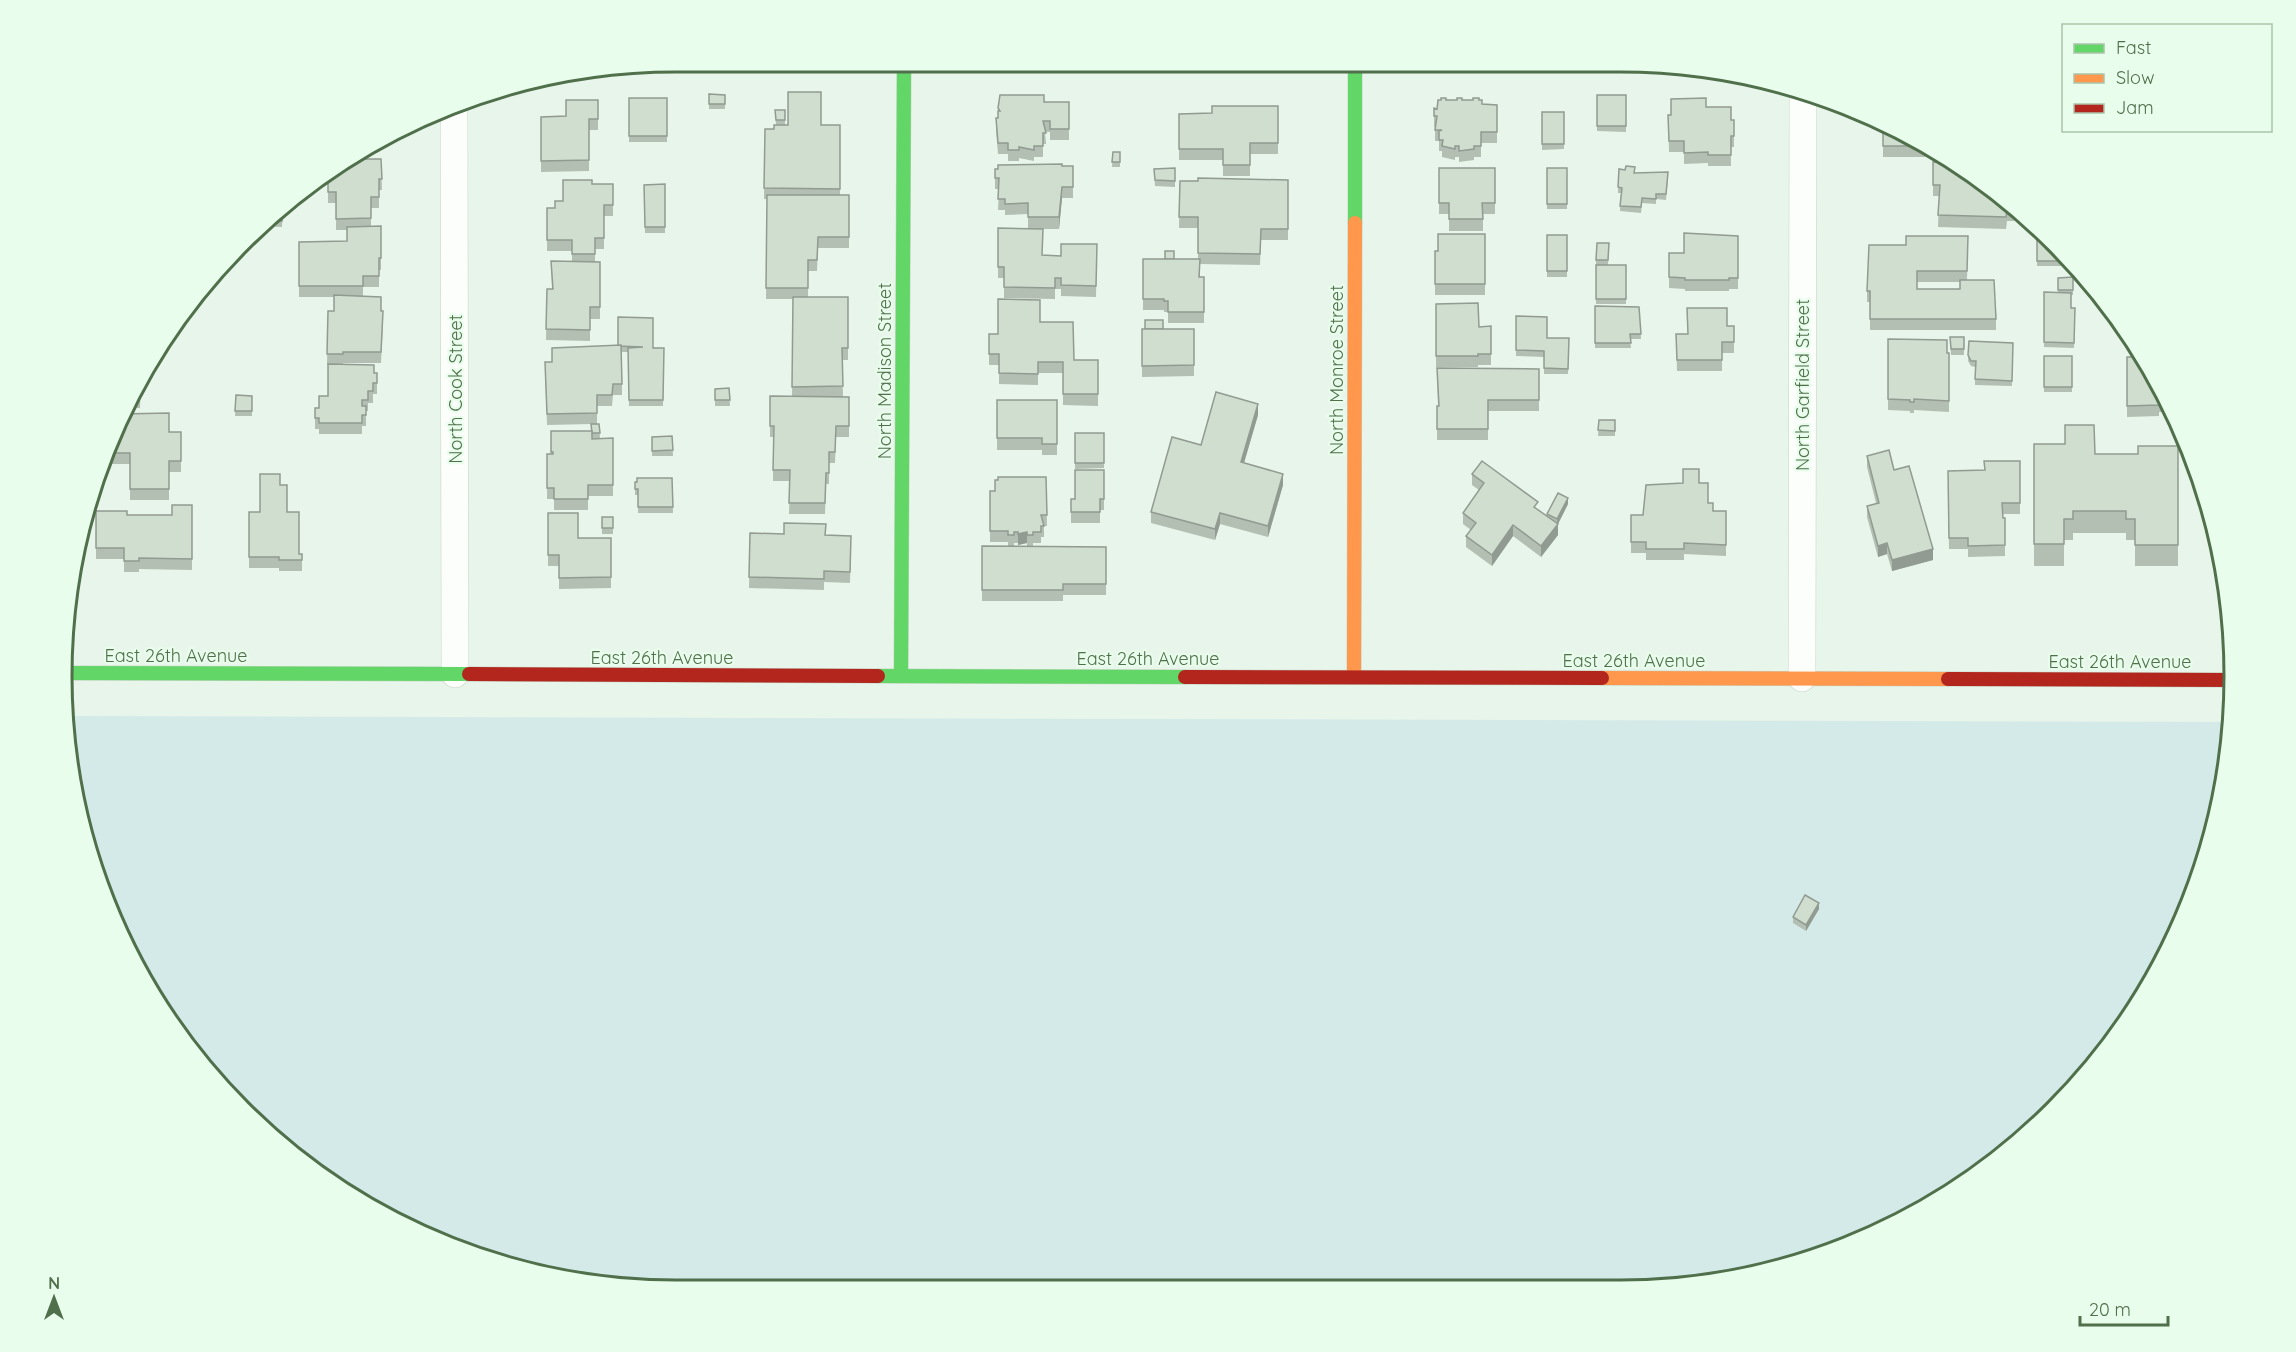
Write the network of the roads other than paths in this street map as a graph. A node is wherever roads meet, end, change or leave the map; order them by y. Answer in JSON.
{"nodes":[{"id":1,"x":904,"y":72,"type":"edge"},
{"id":2,"x":1355,"y":72,"type":"edge"},
{"id":3,"x":1803,"y":101,"type":"edge"},
{"id":4,"x":454,"y":115,"type":"edge"},
{"id":5,"x":72,"y":673,"type":"edge"},
{"id":6,"x":455,"y":674,"type":"junction"},
{"id":7,"x":901,"y":676,"type":"junction"},
{"id":8,"x":1354,"y":677,"type":"junction"},
{"id":9,"x":1802,"y":678,"type":"junction"},
{"id":10,"x":2224,"y":680,"type":"edge"}],
"edges":[{"from":1,"to":7,"type":"street","name":"North Madison Street"},
{"from":2,"to":8,"type":"street","name":"North Monroe Street"},
{"from":3,"to":9,"type":"street","name":"North Garfield Street"},
{"from":4,"to":6,"type":"street","name":"North Cook Street"},
{"from":5,"to":6,"type":"street","name":"East 26th Avenue"},
{"from":6,"to":7,"type":"street","name":"East 26th Avenue"},
{"from":7,"to":8,"type":"street","name":"East 26th Avenue"},
{"from":8,"to":9,"type":"street","name":"East 26th Avenue"},
{"from":9,"to":10,"type":"street","name":"East 26th Avenue"}]}
